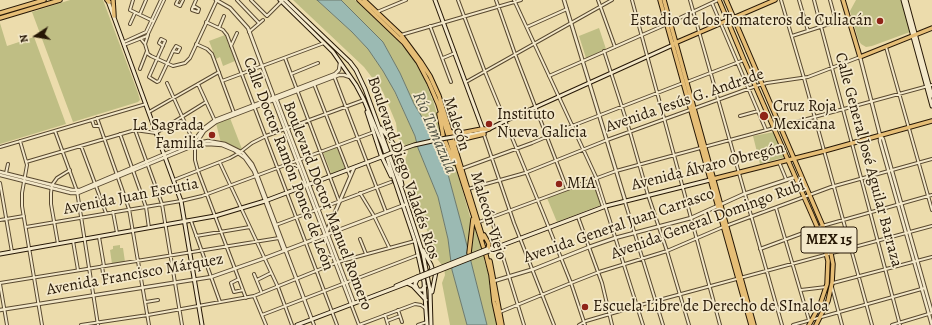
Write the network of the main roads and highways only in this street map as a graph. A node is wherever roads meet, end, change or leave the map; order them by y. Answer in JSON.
{"nodes":[{"id":1,"x":44,"y":0,"type":"edge"},
{"id":2,"x":60,"y":0,"type":"edge"},
{"id":3,"x":113,"y":0,"type":"edge"},
{"id":4,"x":282,"y":0,"type":"edge"},
{"id":5,"x":359,"y":0,"type":"edge"},
{"id":6,"x":364,"y":0,"type":"edge"},
{"id":7,"x":435,"y":0,"type":"edge"},
{"id":8,"x":660,"y":0,"type":"edge"},
{"id":9,"x":664,"y":0,"type":"edge"},
{"id":10,"x":719,"y":0,"type":"edge"},
{"id":11,"x":726,"y":0,"type":"edge"},
{"id":12,"x":775,"y":0,"type":"edge"},
{"id":13,"x":843,"y":0,"type":"edge"},
{"id":14,"x":903,"y":0,"type":"edge"},
{"id":15,"x":906,"y":0,"type":"edge"},
{"id":16,"x":108,"y":1,"type":"edge"},
{"id":17,"x":0,"y":13,"type":"edge"},
{"id":18,"x":375,"y":13,"type":"junction"},
{"id":19,"x":114,"y":16,"type":"junction"},
{"id":20,"x":0,"y":18,"type":"edge"},
{"id":21,"x":733,"y":18,"type":"junction"},
{"id":22,"x":728,"y":20,"type":"junction"},
{"id":23,"x":668,"y":23,"type":"junction"},
{"id":24,"x":932,"y":28,"type":"edge"},
{"id":25,"x":395,"y":33,"type":"junction"},
{"id":26,"x":401,"y":35,"type":"junction"},
{"id":27,"x":914,"y":35,"type":"junction"},
{"id":28,"x":674,"y":44,"type":"junction"},
{"id":29,"x":333,"y":52,"type":"junction"},
{"id":30,"x":340,"y":52,"type":"junction"},
{"id":31,"x":356,"y":85,"type":"junction"},
{"id":32,"x":929,"y":86,"type":"edge"},
{"id":33,"x":365,"y":90,"type":"junction"},
{"id":34,"x":932,"y":96,"type":"edge"},
{"id":35,"x":365,"y":101,"type":"junction"},
{"id":36,"x":438,"y":104,"type":"junction"},
{"id":37,"x":932,"y":106,"type":"edge"},
{"id":38,"x":932,"y":121,"type":"edge"},
{"id":39,"x":379,"y":125,"type":"junction"},
{"id":40,"x":489,"y":129,"type":"joint"},
{"id":41,"x":450,"y":131,"type":"junction"},
{"id":42,"x":482,"y":132,"type":"junction"},
{"id":43,"x":442,"y":139,"type":"junction"},
{"id":44,"x":454,"y":147,"type":"junction"},
{"id":45,"x":402,"y":149,"type":"junction"},
{"id":46,"x":392,"y":153,"type":"junction"},
{"id":47,"x":383,"y":156,"type":"junction"},
{"id":48,"x":794,"y":158,"type":"junction"},
{"id":49,"x":788,"y":160,"type":"junction"},
{"id":50,"x":460,"y":173,"type":"junction"},
{"id":51,"x":712,"y":179,"type":"junction"},
{"id":52,"x":402,"y":190,"type":"junction"},
{"id":53,"x":399,"y":194,"type":"junction"},
{"id":54,"x":473,"y":214,"type":"junction"},
{"id":55,"x":185,"y":221,"type":"junction"},
{"id":56,"x":477,"y":223,"type":"junction"},
{"id":57,"x":481,"y":231,"type":"junction"},
{"id":58,"x":421,"y":248,"type":"junction"},
{"id":59,"x":488,"y":250,"type":"junction"},
{"id":60,"x":0,"y":254,"type":"edge"},
{"id":61,"x":480,"y":255,"type":"junction"},
{"id":62,"x":470,"y":256,"type":"junction"},
{"id":63,"x":490,"y":271,"type":"junction"},
{"id":64,"x":430,"y":272,"type":"junction"},
{"id":65,"x":436,"y":272,"type":"junction"},
{"id":66,"x":739,"y":277,"type":"junction"},
{"id":67,"x":418,"y":278,"type":"junction"},
{"id":68,"x":407,"y":283,"type":"junction"},
{"id":69,"x":425,"y":286,"type":"junction"},
{"id":70,"x":387,"y":290,"type":"junction"},
{"id":71,"x":431,"y":298,"type":"junction"},
{"id":72,"x":426,"y":301,"type":"junction"},
{"id":73,"x":497,"y":313,"type":"junction"},
{"id":74,"x":810,"y":322,"type":"edge"},
{"id":75,"x":427,"y":323,"type":"edge"},
{"id":76,"x":202,"y":325,"type":"edge"},
{"id":77,"x":297,"y":325,"type":"edge"},
{"id":78,"x":431,"y":325,"type":"edge"},
{"id":79,"x":500,"y":325,"type":"edge"},
{"id":80,"x":751,"y":325,"type":"edge"},
{"id":81,"x":754,"y":325,"type":"edge"},
{"id":82,"x":816,"y":325,"type":"edge"}],
"edges":[{"from":1,"to":17,"type":"main road"},
{"from":2,"to":20,"type":"main road"},
{"from":3,"to":19,"type":"main road"},
{"from":4,"to":29,"type":"main road","name":"Boulevard Diego Valadés Ríos"},
{"from":4,"to":30,"type":"main road","name":"Boulevard Diego Valadés Ríos"},
{"from":5,"to":18,"type":"main road","name":"Malecón"},
{"from":6,"to":18,"type":"main road","name":"Malecón Viejo"},
{"from":7,"to":42,"type":"main road"},
{"from":8,"to":23,"type":"main road"},
{"from":9,"to":23,"type":"main road"},
{"from":10,"to":22,"type":"main road","number":"MEX 15"},
{"from":11,"to":21,"type":"main road","number":"MEX 15"},
{"from":12,"to":21,"type":"main road"},
{"from":13,"to":27,"type":"main road","name":"Avenida Jesús G. Andrade"},
{"from":14,"to":27,"type":"main road"},
{"from":15,"to":27,"type":"main road"},
{"from":16,"to":19,"type":"main road"},
{"from":18,"to":25,"type":"main road","name":"Malecón"},
{"from":18,"to":26,"type":"main road","name":"Malecón Viejo"},
{"from":19,"to":55,"type":"main road"},
{"from":21,"to":22,"type":"main road"},
{"from":21,"to":48,"type":"main road","number":"MEX 15"},
{"from":22,"to":28,"type":"main road"},
{"from":22,"to":49,"type":"main road","number":"MEX 15"},
{"from":23,"to":28,"type":"main road"},
{"from":24,"to":27,"type":"main road","name":"Avenida Jesús G. Andrade"},
{"from":25,"to":26,"type":"main road"},
{"from":25,"to":36,"type":"main road","name":"Malecón"},
{"from":26,"to":41,"type":"main road","name":"Malecón Viejo"},
{"from":27,"to":32,"type":"main road"},
{"from":28,"to":40,"type":"main road"},
{"from":28,"to":51,"type":"main road"},
{"from":29,"to":30,"type":"main road"},
{"from":29,"to":31,"type":"main road","name":"Boulevard Diego Valadés Ríos"},
{"from":30,"to":33,"type":"main road","name":"Boulevard Diego Valadés Ríos"},
{"from":31,"to":33,"type":"main road"},
{"from":31,"to":35,"type":"main road","name":"Boulevard Diego Valadés Ríos"},
{"from":32,"to":34,"type":"main road"},
{"from":32,"to":37,"type":"main road"},
{"from":33,"to":39,"type":"main road","name":"Boulevard Diego Valadés Ríos"},
{"from":35,"to":47,"type":"main road"},
{"from":35,"to":53,"type":"main road","name":"Boulevard Diego Valadés Ríos"},
{"from":36,"to":43,"type":"main road"},
{"from":36,"to":50,"type":"main road","name":"Malecón"},
{"from":38,"to":48,"type":"main road","name":"Avenida Álvaro Obregón"},
{"from":39,"to":45,"type":"main road"},
{"from":39,"to":52,"type":"main road","name":"Boulevard Diego Valadés Ríos"},
{"from":40,"to":42,"type":"main road"},
{"from":41,"to":42,"type":"main road"},
{"from":41,"to":44,"type":"main road","name":"Malecón Viejo"},
{"from":42,"to":43,"type":"main road","bridge":true},
{"from":42,"to":44,"type":"main road"},
{"from":43,"to":45,"type":"main road"},
{"from":43,"to":50,"type":"main road"},
{"from":44,"to":56,"type":"main road","name":"Malecón Viejo"},
{"from":45,"to":46,"type":"main road"},
{"from":46,"to":47,"type":"main road","bridge":true},
{"from":46,"to":52,"type":"main road"},
{"from":47,"to":53,"type":"main road"},
{"from":47,"to":55,"type":"main road"},
{"from":48,"to":49,"type":"main road","name":"Avenida Álvaro Obregón"},
{"from":48,"to":82,"type":"main road","number":"MEX 15"},
{"from":49,"to":51,"type":"main road","name":"Avenida Álvaro Obregón"},
{"from":49,"to":74,"type":"main road","number":"MEX 15"},
{"from":50,"to":54,"type":"main road","name":"Malecón"},
{"from":51,"to":59,"type":"main road","name":"Avenida Álvaro Obregón"},
{"from":51,"to":66,"type":"main road"},
{"from":52,"to":58,"type":"main road","name":"Boulevard Diego Valadés Ríos"},
{"from":53,"to":69,"type":"main road","name":"Boulevard Diego Valadés Ríos"},
{"from":54,"to":56,"type":"main road","name":"Malecón"},
{"from":54,"to":62,"type":"main road"},
{"from":55,"to":60,"type":"main road"},
{"from":55,"to":76,"type":"main road"},
{"from":56,"to":57,"type":"main road","name":"Malecón Viejo"},
{"from":56,"to":63,"type":"main road","name":"Malecón"},
{"from":57,"to":59,"type":"main road"},
{"from":57,"to":73,"type":"main road","name":"Malecón Viejo"},
{"from":58,"to":64,"type":"main road"},
{"from":58,"to":71,"type":"main road","name":"Boulevard Diego Valadés Ríos"},
{"from":59,"to":61,"type":"main road","name":"Avenida Álvaro Obregón","bridge":true},
{"from":59,"to":62,"type":"main road","name":"Avenida Álvaro Obregón","bridge":true},
{"from":61,"to":63,"type":"main road"},
{"from":61,"to":65,"type":"main road","name":"Avenida Álvaro Obregón","bridge":true},
{"from":62,"to":64,"type":"main road","name":"Avenida Álvaro Obregón","bridge":true},
{"from":63,"to":73,"type":"main road","name":"Malecón"},
{"from":64,"to":67,"type":"main road","name":"Avenida Álvaro Obregón","bridge":true},
{"from":65,"to":67,"type":"main road","name":"Avenida Álvaro Obregón","bridge":true},
{"from":65,"to":71,"type":"main road"},
{"from":66,"to":80,"type":"main road"},
{"from":66,"to":81,"type":"main road"},
{"from":67,"to":68,"type":"main road","name":"Avenida Álvaro Obregón"},
{"from":67,"to":69,"type":"main road"},
{"from":67,"to":70,"type":"main road","name":"Avenida Álvaro Obregón"},
{"from":68,"to":70,"type":"main road","name":"Avenida Álvaro Obregón"},
{"from":68,"to":72,"type":"main road"},
{"from":69,"to":72,"type":"main road","name":"Boulevard Diego Valadés Ríos"},
{"from":70,"to":77,"type":"main road","name":"Avenida Álvaro Obregón"},
{"from":71,"to":78,"type":"main road","name":"Boulevard Diego Valadés Ríos"},
{"from":72,"to":75,"type":"main road","name":"Boulevard Diego Valadés Ríos"},
{"from":73,"to":79,"type":"main road","name":"Malecón"}]}
